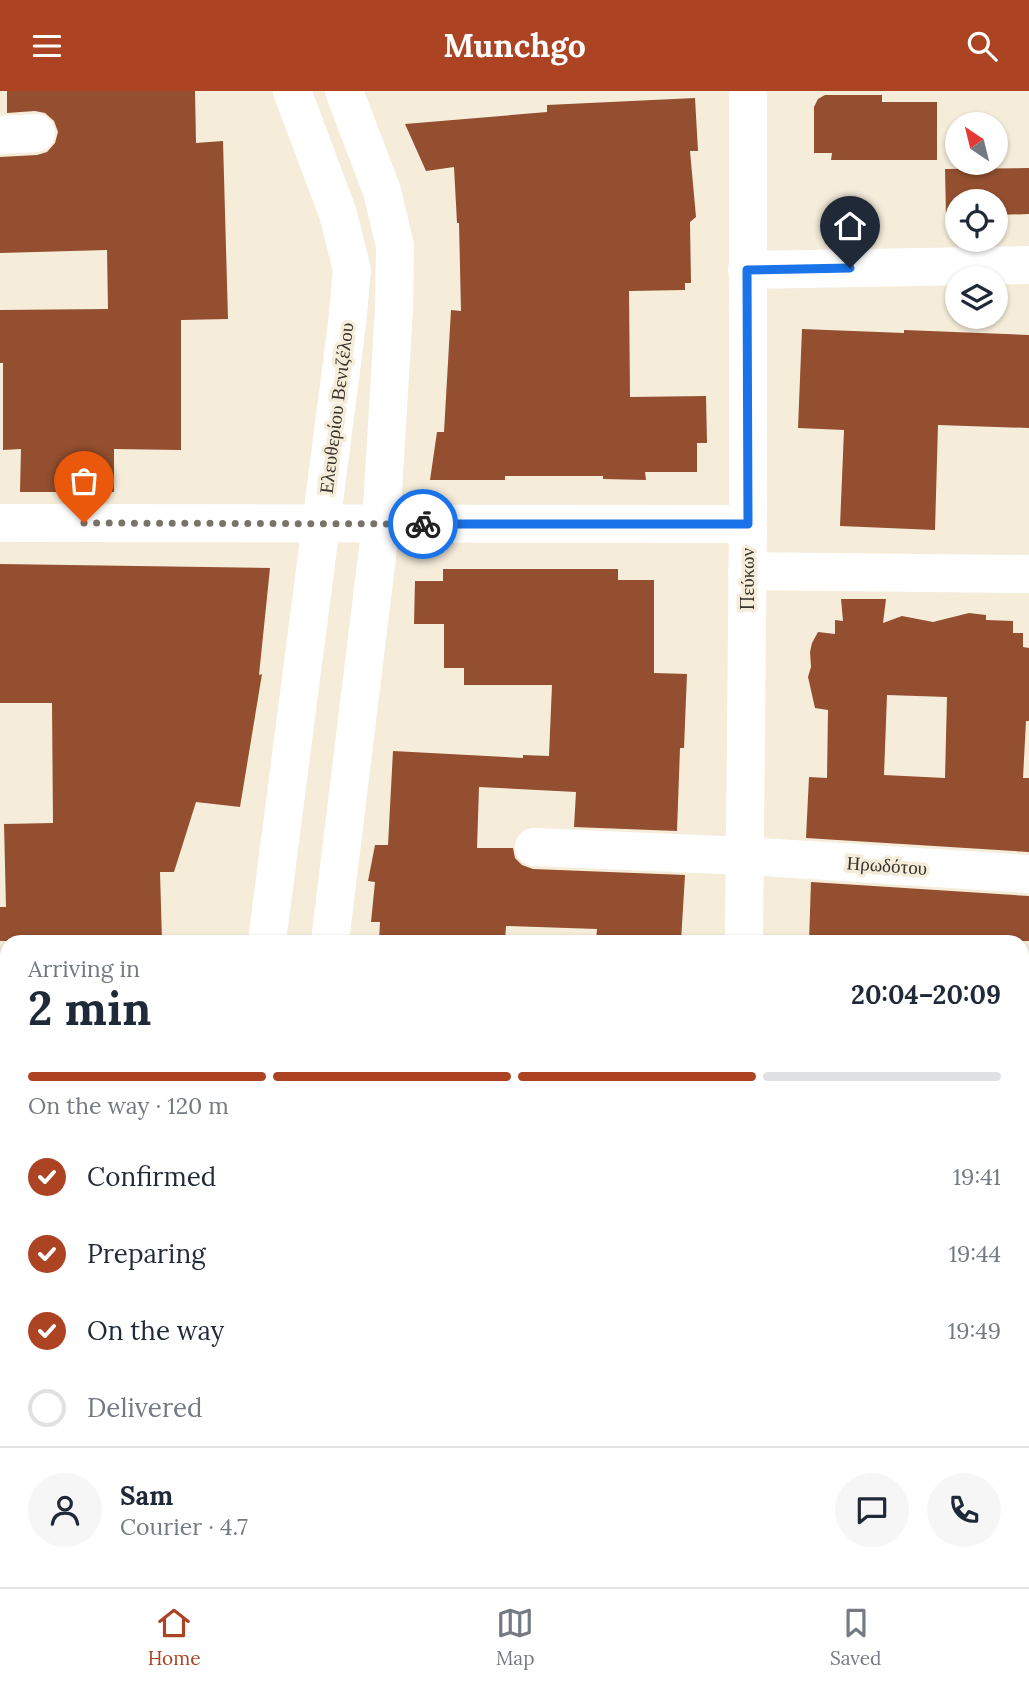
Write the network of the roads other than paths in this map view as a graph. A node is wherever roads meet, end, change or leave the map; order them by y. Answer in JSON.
{"nodes":[{"id":1,"x":292,"y":91,"type":"edge"},
{"id":2,"x":344,"y":91,"type":"edge"},
{"id":3,"x":748,"y":91,"type":"edge"},
{"id":4,"x":1029,"y":265,"type":"edge"},
{"id":5,"x":747,"y":270,"type":"junction"},
{"id":6,"x":0,"y":523,"type":"edge"},
{"id":7,"x":321,"y":524,"type":"junction"},
{"id":8,"x":381,"y":524,"type":"junction"},
{"id":9,"x":748,"y":524,"type":"junction"},
{"id":10,"x":747,"y":571,"type":"junction"},
{"id":11,"x":1029,"y":574,"type":"edge"},
{"id":12,"x":534,"y":847,"type":"dead end"},
{"id":13,"x":745,"y":856,"type":"junction"},
{"id":14,"x":1029,"y":874,"type":"edge"},
{"id":15,"x":268,"y":935,"type":"edge"},
{"id":16,"x":331,"y":935,"type":"edge"},
{"id":17,"x":744,"y":935,"type":"edge"}],
"edges":[{"from":1,"to":7,"type":"street","name":"Ελευθερίου Βενιζέλου"},
{"from":2,"to":8,"type":"street"},
{"from":3,"to":5,"type":"street","name":"Πεύκων"},
{"from":4,"to":5,"type":"street"},
{"from":5,"to":9,"type":"street","name":"Πεύκων"},
{"from":6,"to":7,"type":"street"},
{"from":7,"to":8,"type":"street"},
{"from":7,"to":15,"type":"street","name":"Ελευθερίου Βενιζέλου"},
{"from":8,"to":9,"type":"street"},
{"from":8,"to":16,"type":"street"},
{"from":9,"to":10,"type":"street","name":"Πεύκων"},
{"from":10,"to":11,"type":"street"},
{"from":10,"to":13,"type":"street","name":"Πεύκων"},
{"from":12,"to":13,"type":"street","name":"Ηρωδότου"},
{"from":13,"to":14,"type":"street","name":"Ηρωδότου"},
{"from":13,"to":17,"type":"street","name":"Πεύκων"}]}
